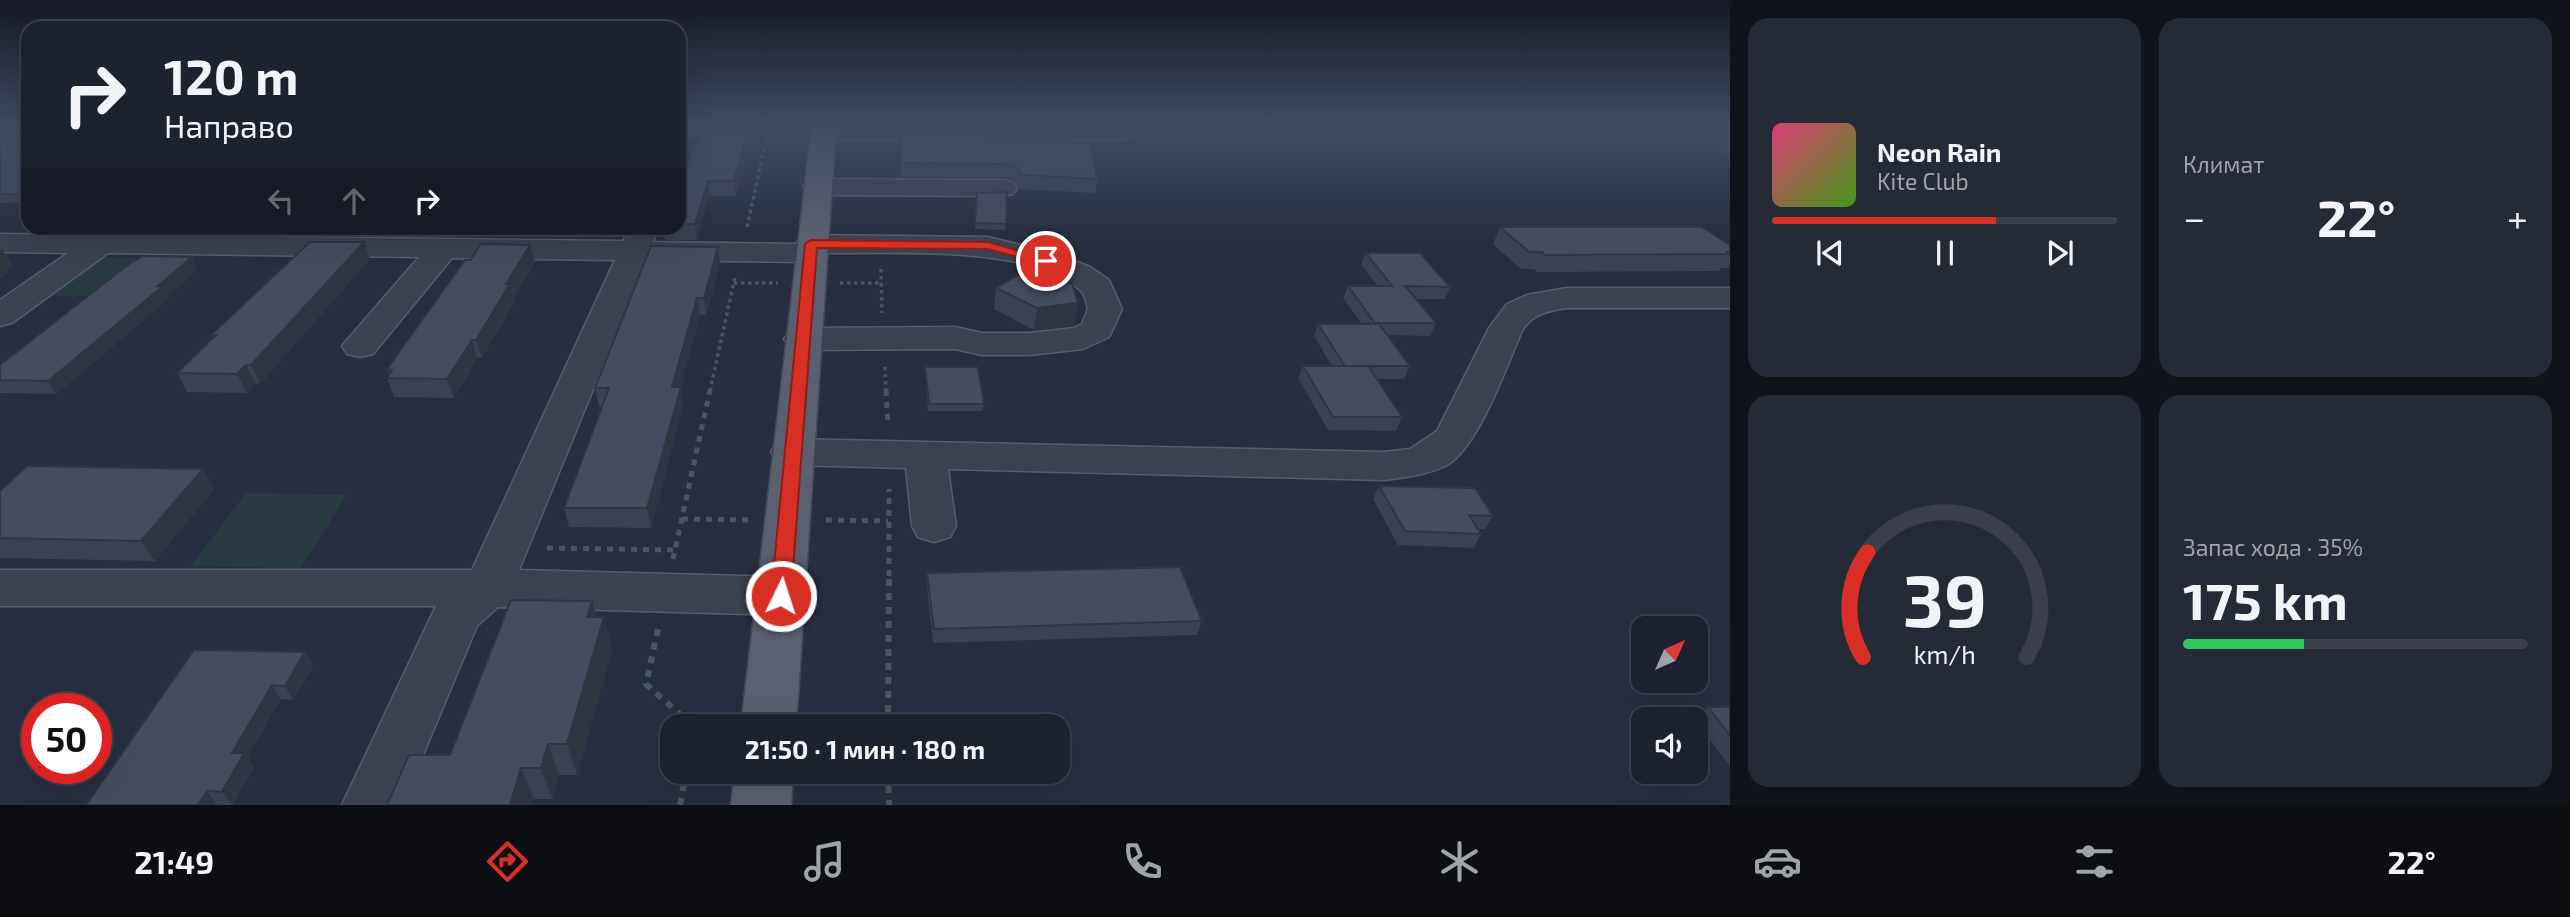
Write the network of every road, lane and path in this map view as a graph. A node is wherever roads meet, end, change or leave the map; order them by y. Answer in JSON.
{"nodes":[{"id":1,"x":761,"y":164,"type":"edge"},
{"id":2,"x":819,"y":164,"type":"edge"},
{"id":3,"x":817,"y":187,"type":"junction"},
{"id":4,"x":1003,"y":188,"type":"dead end"},
{"id":5,"x":104,"y":236,"type":"edge"},
{"id":6,"x":299,"y":237,"type":"edge"},
{"id":7,"x":640,"y":239,"type":"edge"},
{"id":8,"x":0,"y":243,"type":"edge"},
{"id":9,"x":444,"y":248,"type":"junction"},
{"id":10,"x":811,"y":248,"type":"junction"},
{"id":11,"x":741,"y":252,"type":"junction"},
{"id":12,"x":1730,"y":298,"type":"edge"},
{"id":13,"x":0,"y":316,"type":"edge"},
{"id":14,"x":802,"y":339,"type":"junction"},
{"id":15,"x":360,"y":346,"type":"dead end"},
{"id":16,"x":792,"y":452,"type":"junction"},
{"id":17,"x":925,"y":456,"type":"junction"},
{"id":18,"x":933,"y":526,"type":"dead end"},
{"id":19,"x":496,"y":568,"type":"junction"},
{"id":20,"x":671,"y":571,"type":"junction"},
{"id":21,"x":0,"y":588,"type":"edge"},
{"id":22,"x":781,"y":596,"type":"junction"},
{"id":23,"x":680,"y":714,"type":"edge"},
{"id":24,"x":769,"y":714,"type":"edge"},
{"id":25,"x":684,"y":784,"type":"edge"},
{"id":26,"x":763,"y":784,"type":"edge"},
{"id":27,"x":888,"y":784,"type":"edge"},
{"id":28,"x":372,"y":805,"type":"edge"},
{"id":29,"x":680,"y":805,"type":"edge"},
{"id":30,"x":761,"y":805,"type":"edge"},
{"id":31,"x":888,"y":805,"type":"edge"}],
"edges":[{"from":1,"to":11,"type":"path"},
{"from":2,"to":3,"type":"main road"},
{"from":3,"to":4,"type":"lane"},
{"from":3,"to":10,"type":"main road"},
{"from":5,"to":6,"type":"lane"},
{"from":5,"to":8,"type":"lane"},
{"from":5,"to":13,"type":"lane"},
{"from":6,"to":9,"type":"lane"},
{"from":7,"to":9,"type":"lane"},
{"from":7,"to":11,"type":"lane"},
{"from":7,"to":19,"type":"lane"},
{"from":9,"to":15,"type":"lane"},
{"from":10,"to":11,"type":"lane"},
{"from":10,"to":14,"type":"main road"},
{"from":10,"to":14,"type":"lane"},
{"from":11,"to":20,"type":"path"},
{"from":12,"to":17,"type":"lane"},
{"from":14,"to":16,"type":"main road"},
{"from":16,"to":17,"type":"lane"},
{"from":16,"to":22,"type":"main road"},
{"from":17,"to":18,"type":"lane"},
{"from":19,"to":20,"type":"lane"},
{"from":19,"to":20,"type":"path"},
{"from":19,"to":21,"type":"lane"},
{"from":19,"to":28,"type":"lane"},
{"from":20,"to":22,"type":"lane"},
{"from":20,"to":23,"type":"path"},
{"from":22,"to":24,"type":"main road"},
{"from":25,"to":29,"type":"path"},
{"from":26,"to":30,"type":"main road"},
{"from":27,"to":31,"type":"path"}]}
